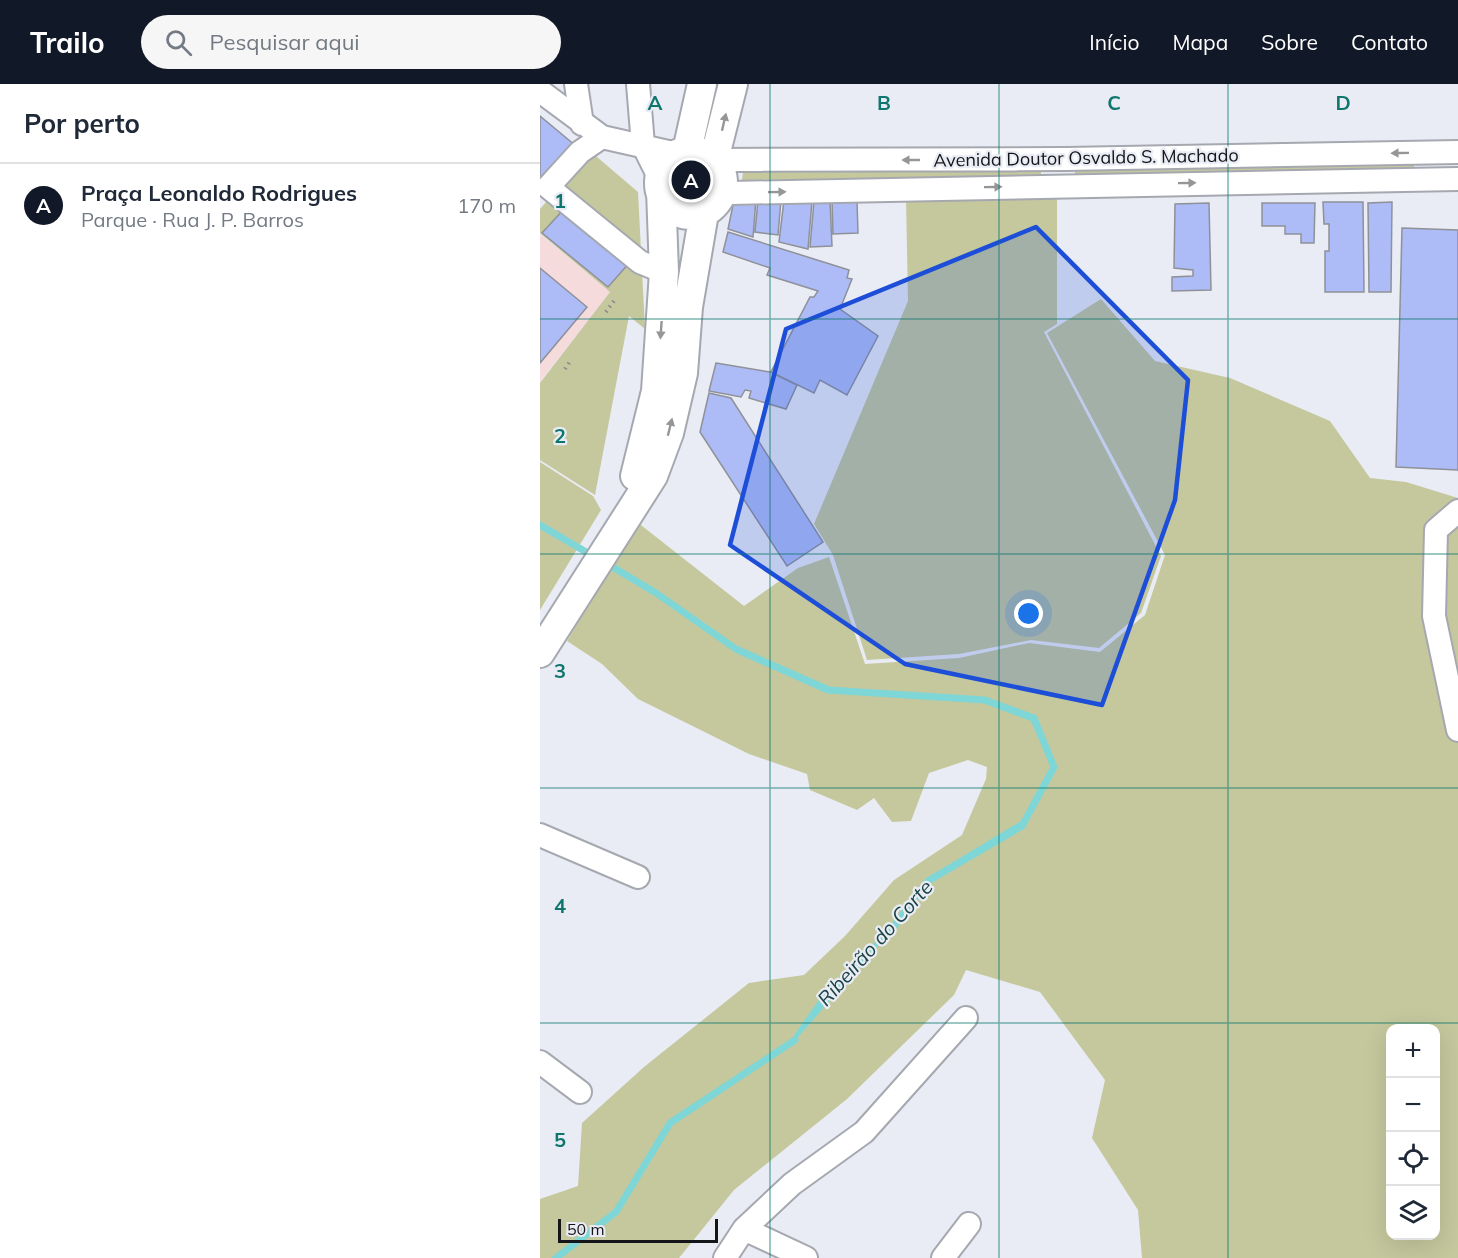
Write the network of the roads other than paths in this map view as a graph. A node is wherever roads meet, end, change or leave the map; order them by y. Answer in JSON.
{"nodes":[{"id":1,"x":576,"y":84,"type":"edge"},
{"id":2,"x":638,"y":84,"type":"edge"},
{"id":3,"x":702,"y":84,"type":"edge"},
{"id":4,"x":733,"y":84,"type":"edge"},
{"id":5,"x":540,"y":91,"type":"edge"},
{"id":6,"x":582,"y":124,"type":"junction"},
{"id":7,"x":602,"y":137,"type":"junction"},
{"id":8,"x":643,"y":145,"type":"junction"},
{"id":9,"x":682,"y":152,"type":"junction"},
{"id":10,"x":1458,"y":152,"type":"edge"},
{"id":11,"x":1066,"y":159,"type":"junction"},
{"id":12,"x":714,"y":160,"type":"junction"},
{"id":13,"x":1458,"y":179,"type":"edge"},
{"id":14,"x":660,"y":184,"type":"junction"},
{"id":15,"x":1064,"y":185,"type":"junction"},
{"id":16,"x":544,"y":192,"type":"edge"},
{"id":17,"x":712,"y":205,"type":"junction"},
{"id":18,"x":664,"y":272,"type":"junction"},
{"id":19,"x":1458,"y":511,"type":"edge"},
{"id":20,"x":627,"y":517,"type":"junction"},
{"id":21,"x":545,"y":646,"type":"edge"},
{"id":22,"x":540,"y":674,"type":"edge"},
{"id":23,"x":1458,"y":730,"type":"edge"},
{"id":24,"x":540,"y":835,"type":"edge"},
{"id":25,"x":638,"y":877,"type":"dead end"},
{"id":26,"x":966,"y":1018,"type":"dead end"},
{"id":27,"x":540,"y":1062,"type":"edge"},
{"id":28,"x":580,"y":1092,"type":"dead end"},
{"id":29,"x":969,"y":1224,"type":"dead end"},
{"id":30,"x":744,"y":1229,"type":"junction"},
{"id":31,"x":725,"y":1258,"type":"edge"},
{"id":32,"x":806,"y":1258,"type":"edge"},
{"id":33,"x":943,"y":1258,"type":"edge"}],
"edges":[{"from":1,"to":6,"type":"street"},
{"from":2,"to":8,"type":"street"},
{"from":3,"to":9,"type":"main road"},
{"from":12,"to":4,"type":"main road","one_way":true},
{"from":5,"to":6,"type":"street"},
{"from":6,"to":7,"type":"street"},
{"from":7,"to":8,"type":"street"},
{"from":7,"to":16,"type":"street"},
{"from":8,"to":9,"type":"street"},
{"from":8,"to":14,"type":"street"},
{"from":9,"to":12,"type":"main road"},
{"from":9,"to":14,"type":"main road"},
{"from":10,"to":11,"type":"street","name":"Avenida Doutor Osvaldo S. Machado","one_way":true},
{"from":11,"to":12,"type":"street","name":"Avenida Doutor Osvaldo S. Machado","one_way":true},
{"from":11,"to":15,"type":"street"},
{"from":12,"to":17,"type":"main road"},
{"from":15,"to":13,"type":"street","name":"Avenida Doutor Osvaldo S. Machado","one_way":true},
{"from":14,"to":17,"type":"main road"},
{"from":14,"to":18,"type":"main road"},
{"from":17,"to":15,"type":"street","name":"Avenida Doutor Osvaldo S. Machado","one_way":true},
{"from":16,"to":18,"type":"street"},
{"from":20,"to":17,"type":"main road","one_way":true},
{"from":18,"to":20,"type":"main road","one_way":true},
{"from":19,"to":23,"type":"street"},
{"from":20,"to":21,"type":"main road"},
{"from":21,"to":22,"type":"main road"},
{"from":24,"to":25,"type":"street"},
{"from":26,"to":30,"type":"street"},
{"from":27,"to":28,"type":"street"},
{"from":29,"to":33,"type":"street"},
{"from":30,"to":31,"type":"street"},
{"from":30,"to":32,"type":"street"}]}
